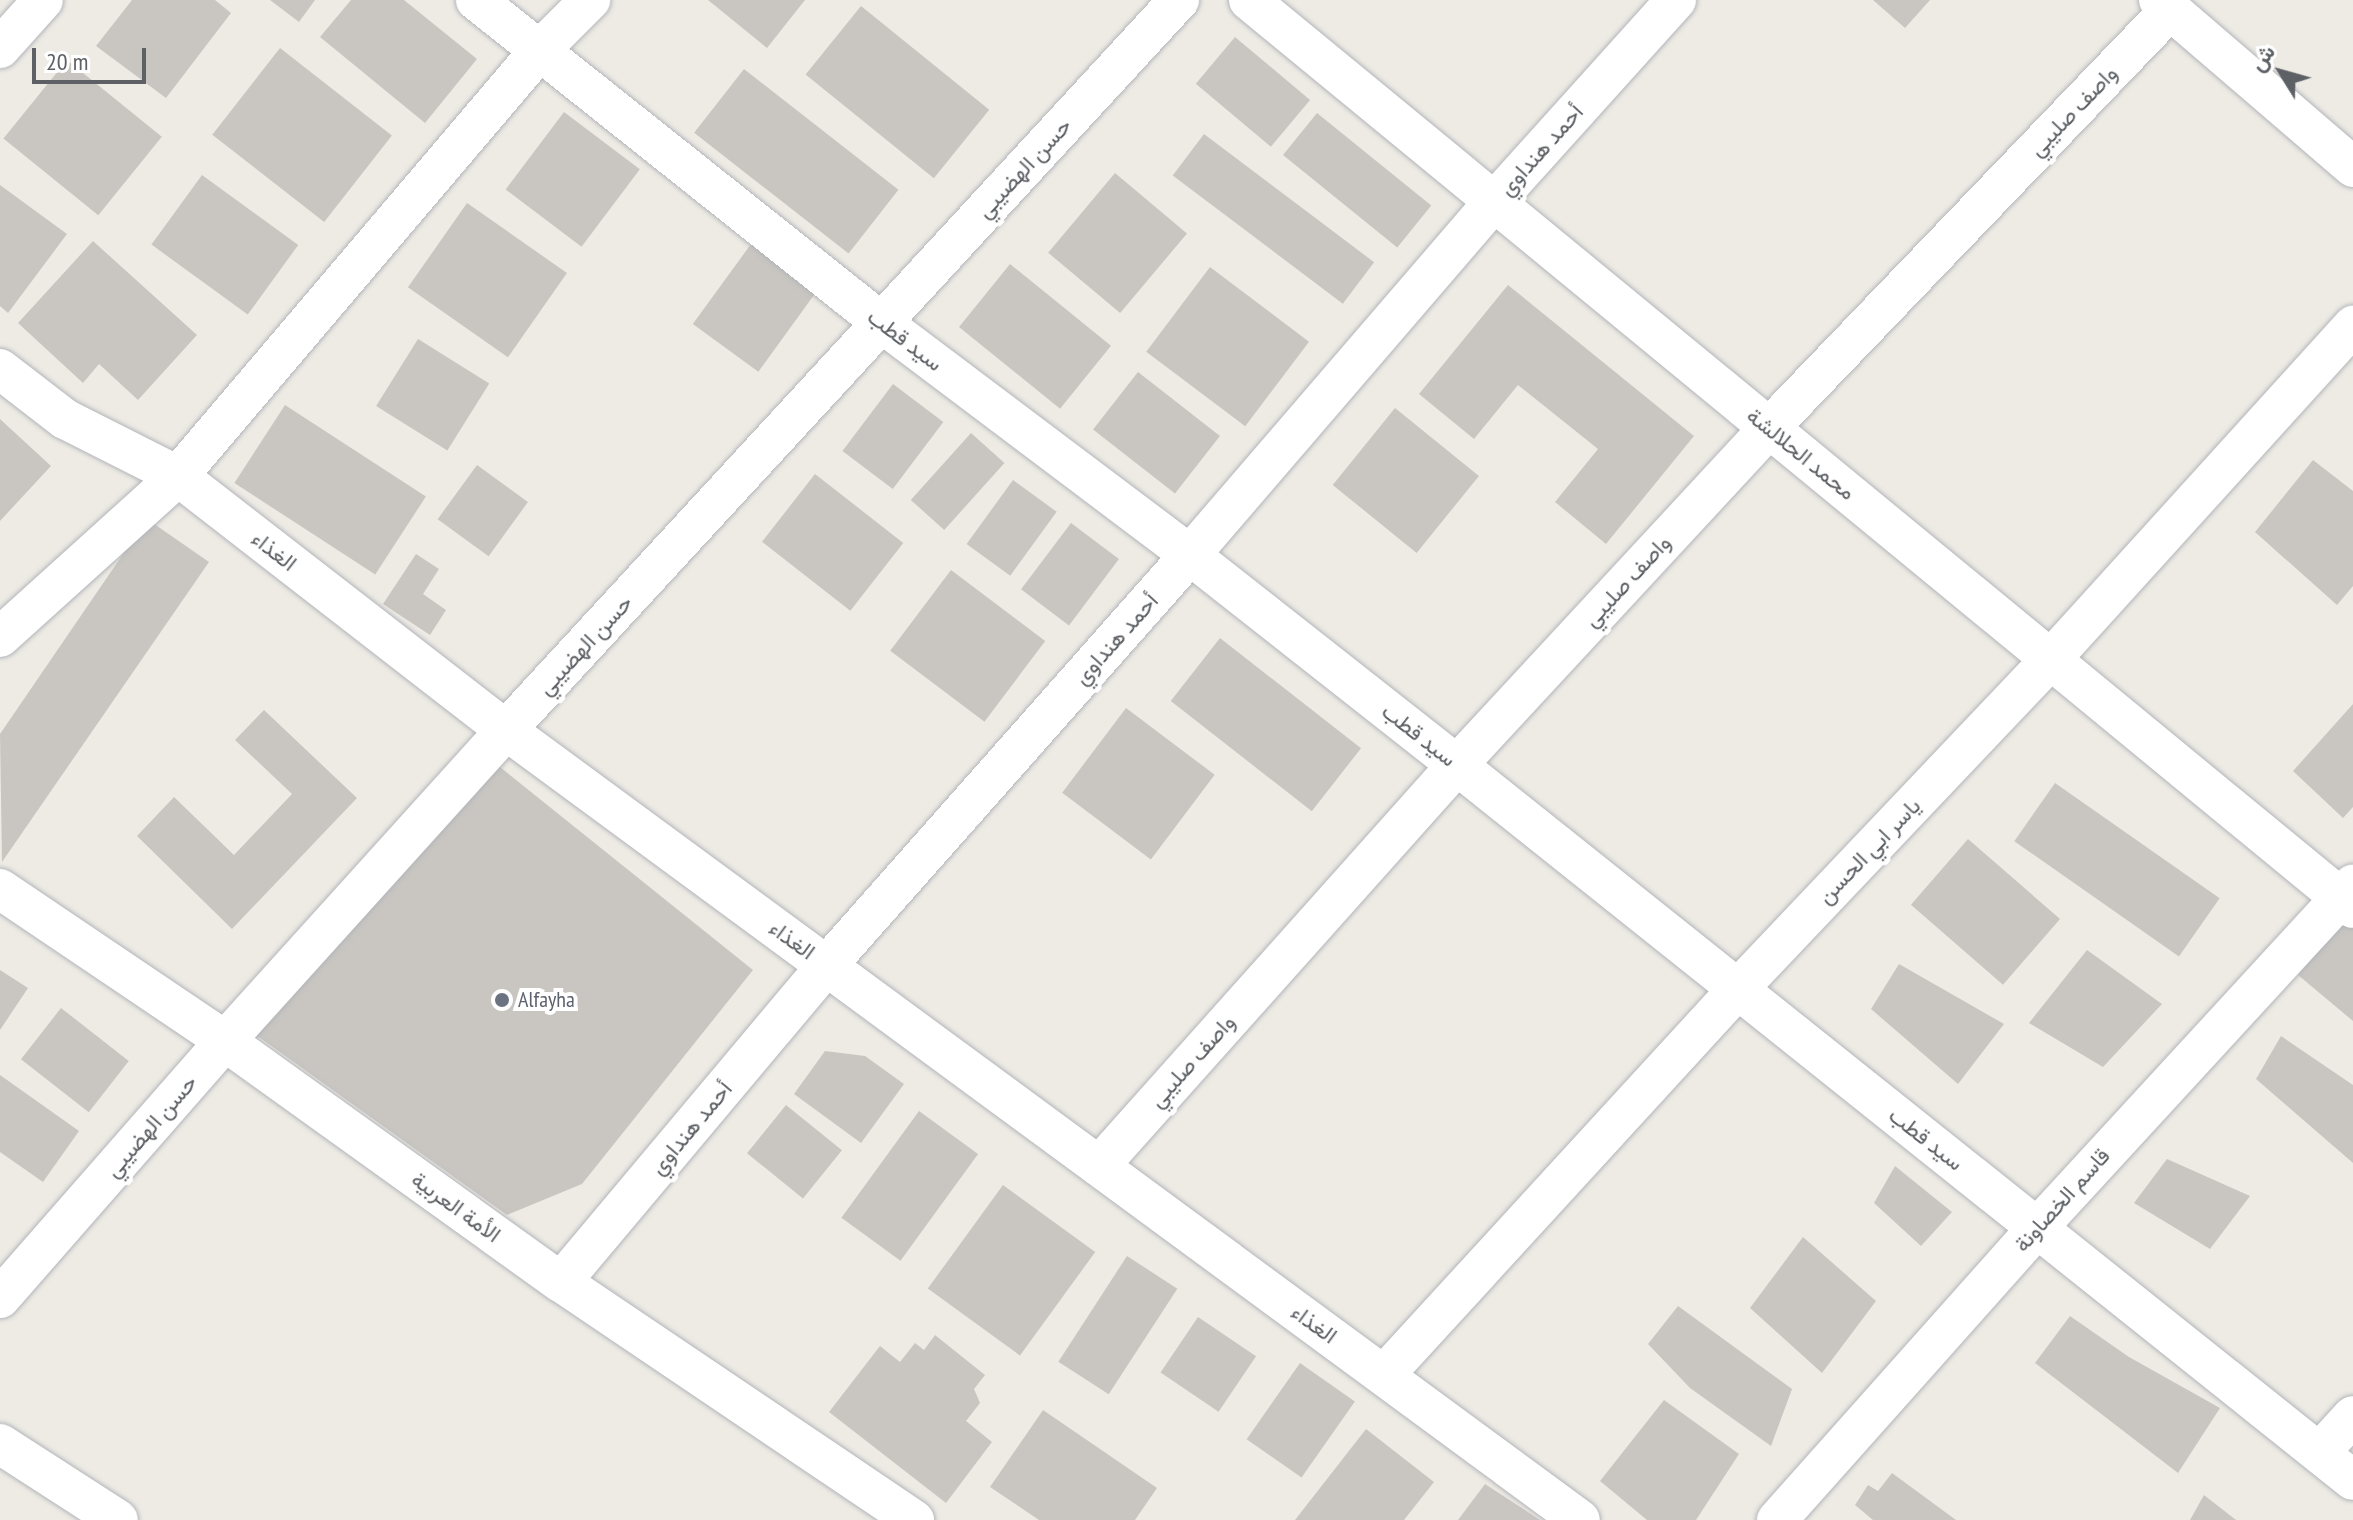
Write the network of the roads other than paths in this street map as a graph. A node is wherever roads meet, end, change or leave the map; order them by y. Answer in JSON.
{"nodes":[{"id":1,"x":43,"y":0,"type":"edge"},
{"id":2,"x":476,"y":0,"type":"edge"},
{"id":3,"x":590,"y":0,"type":"edge"},
{"id":4,"x":1179,"y":0,"type":"edge"},
{"id":5,"x":1249,"y":0,"type":"edge"},
{"id":6,"x":1676,"y":0,"type":"edge"},
{"id":7,"x":2165,"y":5,"type":"edge"},
{"id":8,"x":0,"y":48,"type":"edge"},
{"id":9,"x":540,"y":50,"type":"junction"},
{"id":10,"x":2353,"y":167,"type":"edge"},
{"id":11,"x":1494,"y":202,"type":"junction"},
{"id":12,"x":882,"y":323,"type":"junction"},
{"id":13,"x":2353,"y":326,"type":"edge"},
{"id":14,"x":0,"y":369,"type":"edge"},
{"id":15,"x":1769,"y":428,"type":"junction"},
{"id":16,"x":178,"y":476,"type":"junction"},
{"id":17,"x":1190,"y":555,"type":"junction"},
{"id":18,"x":0,"y":637,"type":"edge"},
{"id":19,"x":2051,"y":659,"type":"junction"},
{"id":20,"x":506,"y":730,"type":"junction"},
{"id":21,"x":1457,"y":765,"type":"junction"},
{"id":22,"x":0,"y":889,"type":"edge"},
{"id":23,"x":2349,"y":897,"type":"edge"},
{"id":24,"x":827,"y":965,"type":"junction"},
{"id":25,"x":1736,"y":991,"type":"junction"},
{"id":26,"x":225,"y":1041,"type":"junction"},
{"id":27,"x":1099,"y":1166,"type":"junction"},
{"id":28,"x":2038,"y":1227,"type":"junction"},
{"id":29,"x":561,"y":1282,"type":"junction"},
{"id":30,"x":0,"y":1298,"type":"edge"},
{"id":31,"x":1384,"y":1375,"type":"junction"},
{"id":32,"x":2353,"y":1416,"type":"edge"},
{"id":33,"x":0,"y":1444,"type":"edge"},
{"id":34,"x":2321,"y":1451,"type":"junction"},
{"id":35,"x":2353,"y":1480,"type":"edge"},
{"id":36,"x":118,"y":1520,"type":"edge"},
{"id":37,"x":914,"y":1520,"type":"edge"},
{"id":38,"x":1580,"y":1520,"type":"edge"},
{"id":39,"x":1777,"y":1520,"type":"edge"}],
"edges":[{"from":1,"to":8,"type":"street"},
{"from":2,"to":9,"type":"street","name":"سيد قطب"},
{"from":3,"to":9,"type":"street"},
{"from":4,"to":12,"type":"street","name":"حسن الهضيبي"},
{"from":5,"to":11,"type":"street","name":"محمد الحلالشة"},
{"from":6,"to":11,"type":"street","name":"أحمد هنداوي"},
{"from":7,"to":10,"type":"street"},
{"from":7,"to":15,"type":"street","name":"واصف صليبي"},
{"from":9,"to":12,"type":"street","name":"سيد قطب"},
{"from":9,"to":16,"type":"street"},
{"from":11,"to":15,"type":"street","name":"محمد الحلالشة"},
{"from":11,"to":17,"type":"street","name":"أحمد هنداوي"},
{"from":12,"to":17,"type":"street","name":"سيد قطب"},
{"from":12,"to":20,"type":"street","name":"حسن الهضيبي"},
{"from":13,"to":19,"type":"street","name":"ياسر ابي الحسن"},
{"from":14,"to":16,"type":"street","name":"الغذاء"},
{"from":15,"to":19,"type":"street","name":"محمد الحلالشة"},
{"from":15,"to":21,"type":"street","name":"واصف صليبي"},
{"from":16,"to":18,"type":"street"},
{"from":16,"to":20,"type":"street","name":"الغذاء"},
{"from":17,"to":21,"type":"street","name":"سيد قطب"},
{"from":17,"to":24,"type":"street","name":"أحمد هنداوي"},
{"from":19,"to":23,"type":"street","name":"محمد الحلالشة"},
{"from":19,"to":25,"type":"street","name":"ياسر ابي الحسن"},
{"from":20,"to":24,"type":"street","name":"الغذاء"},
{"from":20,"to":26,"type":"street","name":"حسن الهضيبي"},
{"from":21,"to":25,"type":"street","name":"سيد قطب"},
{"from":21,"to":27,"type":"street","name":"واصف صليبي"},
{"from":22,"to":26,"type":"street","name":"الأمة العربية"},
{"from":23,"to":28,"type":"street","name":"قاسم الخصاونة"},
{"from":24,"to":27,"type":"street","name":"الغذاء"},
{"from":24,"to":29,"type":"street","name":"أحمد هنداوي"},
{"from":25,"to":28,"type":"street","name":"سيد قطب"},
{"from":25,"to":31,"type":"street","name":"ياسر ابي الحسن"},
{"from":26,"to":29,"type":"street","name":"الأمة العربية"},
{"from":26,"to":30,"type":"street","name":"حسن الهضيبي"},
{"from":27,"to":31,"type":"street","name":"الغذاء"},
{"from":28,"to":34,"type":"street","name":"سيد قطب"},
{"from":28,"to":39,"type":"street","name":"قاسم الخصاونة"},
{"from":29,"to":37,"type":"street","name":"الأمة العربية"},
{"from":31,"to":38,"type":"street","name":"الغذاء"},
{"from":32,"to":34,"type":"street"},
{"from":33,"to":36,"type":"street"},
{"from":34,"to":35,"type":"street","name":"سيد قطب"}]}
